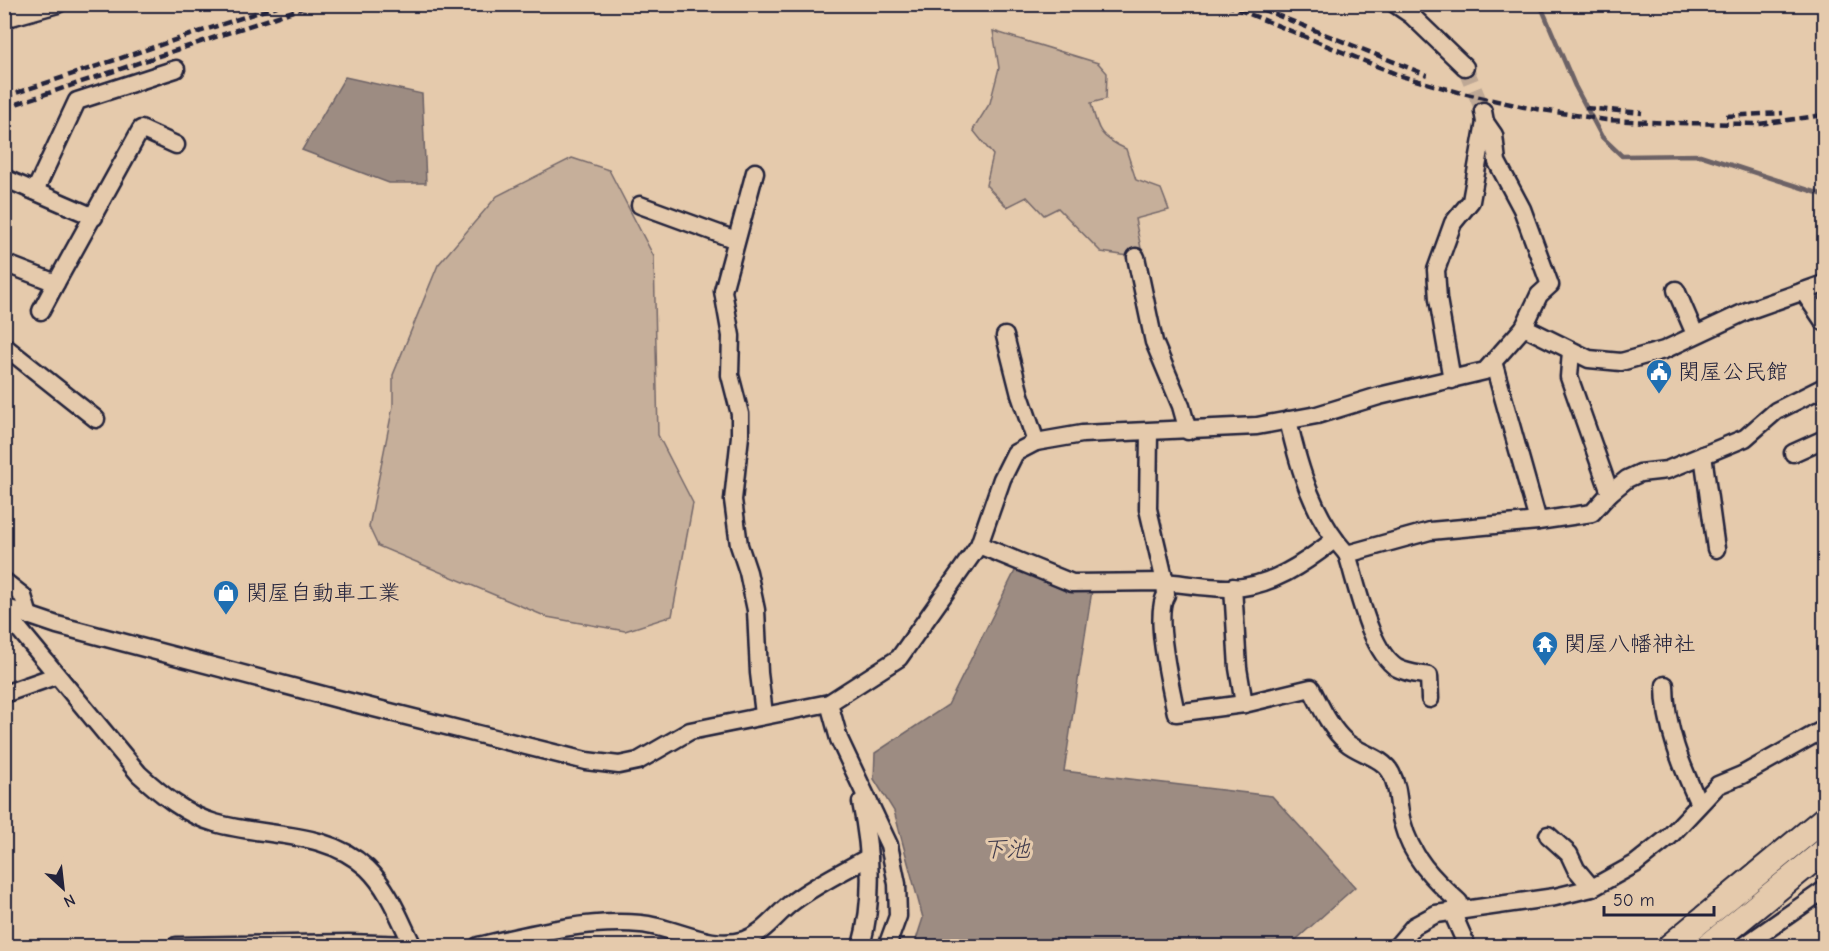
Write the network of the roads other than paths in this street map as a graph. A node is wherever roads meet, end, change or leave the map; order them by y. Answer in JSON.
{"nodes":[{"id":1,"x":58,"y":4,"type":"edge"},
{"id":2,"x":1395,"y":4,"type":"edge"},
{"id":3,"x":4,"y":19,"type":"edge"},
{"id":4,"x":1465,"y":67,"type":"tunnel mouth"},
{"id":5,"x":176,"y":69,"type":"dead end"},
{"id":6,"x":176,"y":145,"type":"dead end"},
{"id":7,"x":755,"y":172,"type":"dead end"},
{"id":8,"x":4,"y":178,"type":"edge"},
{"id":9,"x":35,"y":192,"type":"junction"},
{"id":10,"x":640,"y":205,"type":"dead end"},
{"id":11,"x":94,"y":217,"type":"junction"},
{"id":12,"x":736,"y":240,"type":"junction"},
{"id":13,"x":1136,"y":257,"type":"dead end"},
{"id":14,"x":4,"y":263,"type":"edge"},
{"id":15,"x":56,"y":283,"type":"junction"},
{"id":16,"x":1824,"y":284,"type":"edge"},
{"id":17,"x":1676,"y":290,"type":"dead end"},
{"id":18,"x":1803,"y":291,"type":"junction"},
{"id":19,"x":41,"y":311,"type":"dead end"},
{"id":20,"x":1824,"y":322,"type":"edge"},
{"id":21,"x":1524,"y":327,"type":"junction"},
{"id":22,"x":1695,"y":334,"type":"junction"},
{"id":23,"x":1005,"y":336,"type":"dead end"},
{"id":24,"x":4,"y":346,"type":"edge"},
{"id":25,"x":1571,"y":351,"type":"junction"},
{"id":26,"x":1494,"y":365,"type":"junction"},
{"id":27,"x":1452,"y":380,"type":"junction"},
{"id":28,"x":1824,"y":387,"type":"edge"},
{"id":29,"x":96,"y":419,"type":"dead end"},
{"id":30,"x":1288,"y":420,"type":"junction"},
{"id":31,"x":1188,"y":431,"type":"junction"},
{"id":32,"x":1149,"y":432,"type":"junction"},
{"id":33,"x":1824,"y":439,"type":"edge"},
{"id":34,"x":1036,"y":442,"type":"junction"},
{"id":35,"x":1793,"y":453,"type":"dead end"},
{"id":36,"x":1703,"y":455,"type":"junction"},
{"id":37,"x":1610,"y":493,"type":"junction"},
{"id":38,"x":1538,"y":521,"type":"junction"},
{"id":39,"x":1334,"y":540,"type":"junction"},
{"id":40,"x":979,"y":545,"type":"junction"},
{"id":41,"x":1716,"y":549,"type":"dead end"},
{"id":42,"x":1347,"y":554,"type":"junction"},
{"id":43,"x":4,"y":581,"type":"edge"},
{"id":44,"x":1165,"y":582,"type":"junction"},
{"id":45,"x":1233,"y":587,"type":"junction"},
{"id":46,"x":4,"y":609,"type":"edge"},
{"id":47,"x":28,"y":615,"type":"junction"},
{"id":48,"x":55,"y":676,"type":"junction"},
{"id":49,"x":1665,"y":685,"type":"dead end"},
{"id":50,"x":4,"y":694,"type":"edge"},
{"id":51,"x":1430,"y":699,"type":"dead end"},
{"id":52,"x":829,"y":703,"type":"junction"},
{"id":53,"x":1244,"y":704,"type":"junction"},
{"id":54,"x":764,"y":714,"type":"junction"},
{"id":55,"x":1824,"y":729,"type":"edge"},
{"id":56,"x":859,"y":781,"type":"junction"},
{"id":57,"x":1699,"y":804,"type":"junction"},
{"id":58,"x":1824,"y":819,"type":"edge"},
{"id":59,"x":1548,"y":835,"type":"dead end"},
{"id":60,"x":1824,"y":851,"type":"edge"},
{"id":61,"x":869,"y":857,"type":"junction"},
{"id":62,"x":1592,"y":888,"type":"junction"},
{"id":63,"x":1824,"y":890,"type":"edge"},
{"id":64,"x":1456,"y":912,"type":"junction"},
{"id":65,"x":176,"y":946,"type":"edge"},
{"id":66,"x":413,"y":946,"type":"edge"},
{"id":67,"x":478,"y":946,"type":"edge"},
{"id":68,"x":861,"y":946,"type":"edge"},
{"id":69,"x":887,"y":946,"type":"edge"},
{"id":70,"x":1397,"y":946,"type":"edge"},
{"id":71,"x":1467,"y":946,"type":"edge"},
{"id":72,"x":1670,"y":946,"type":"edge"},
{"id":73,"x":1708,"y":946,"type":"edge"},
{"id":74,"x":1744,"y":946,"type":"edge"}],
"edges":[{"from":1,"to":3,"type":"street"},
{"from":2,"to":4,"type":"street"},
{"from":5,"to":9,"type":"street"},
{"from":6,"to":11,"type":"street"},
{"from":7,"to":12,"type":"street"},
{"from":8,"to":9,"type":"street"},
{"from":9,"to":11,"type":"street"},
{"from":10,"to":12,"type":"street"},
{"from":11,"to":15,"type":"street"},
{"from":12,"to":54,"type":"street"},
{"from":13,"to":31,"type":"street"},
{"from":14,"to":15,"type":"street"},
{"from":15,"to":19,"type":"street"},
{"from":16,"to":18,"type":"street"},
{"from":17,"to":22,"type":"street"},
{"from":18,"to":20,"type":"street"},
{"from":18,"to":22,"type":"street"},
{"from":21,"to":25,"type":"street"},
{"from":21,"to":26,"type":"street"},
{"from":21,"to":27,"type":"street"},
{"from":22,"to":25,"type":"street"},
{"from":23,"to":34,"type":"street"},
{"from":24,"to":29,"type":"street"},
{"from":25,"to":37,"type":"street"},
{"from":26,"to":27,"type":"street"},
{"from":26,"to":38,"type":"street"},
{"from":27,"to":30,"type":"street"},
{"from":28,"to":36,"type":"street"},
{"from":30,"to":31,"type":"street"},
{"from":30,"to":39,"type":"street"},
{"from":31,"to":32,"type":"street"},
{"from":32,"to":34,"type":"street"},
{"from":32,"to":44,"type":"street"},
{"from":33,"to":35,"type":"street"},
{"from":34,"to":40,"type":"street"},
{"from":36,"to":37,"type":"street"},
{"from":36,"to":41,"type":"street"},
{"from":37,"to":38,"type":"street"},
{"from":38,"to":42,"type":"street"},
{"from":39,"to":42,"type":"street"},
{"from":39,"to":45,"type":"street"},
{"from":40,"to":44,"type":"street"},
{"from":40,"to":52,"type":"street"},
{"from":42,"to":51,"type":"street"},
{"from":43,"to":47,"type":"street"},
{"from":44,"to":45,"type":"street"},
{"from":44,"to":53,"type":"street"},
{"from":45,"to":53,"type":"street"},
{"from":46,"to":47,"type":"street"},
{"from":46,"to":48,"type":"street"},
{"from":47,"to":54,"type":"street"},
{"from":48,"to":50,"type":"street"},
{"from":48,"to":66,"type":"street"},
{"from":49,"to":57,"type":"street"},
{"from":52,"to":54,"type":"street"},
{"from":52,"to":56,"type":"street"},
{"from":53,"to":64,"type":"street"},
{"from":55,"to":57,"type":"street"},
{"from":56,"to":61,"type":"street"},
{"from":56,"to":69,"type":"street"},
{"from":57,"to":62,"type":"street"},
{"from":58,"to":72,"type":"highway"},
{"from":59,"to":62,"type":"street"},
{"from":60,"to":73,"type":"highway"},
{"from":61,"to":67,"type":"street"},
{"from":61,"to":68,"type":"street"},
{"from":62,"to":64,"type":"street"},
{"from":63,"to":74,"type":"street"},
{"from":64,"to":70,"type":"street"},
{"from":64,"to":71,"type":"street"},
{"from":65,"to":66,"type":"street"}]}
